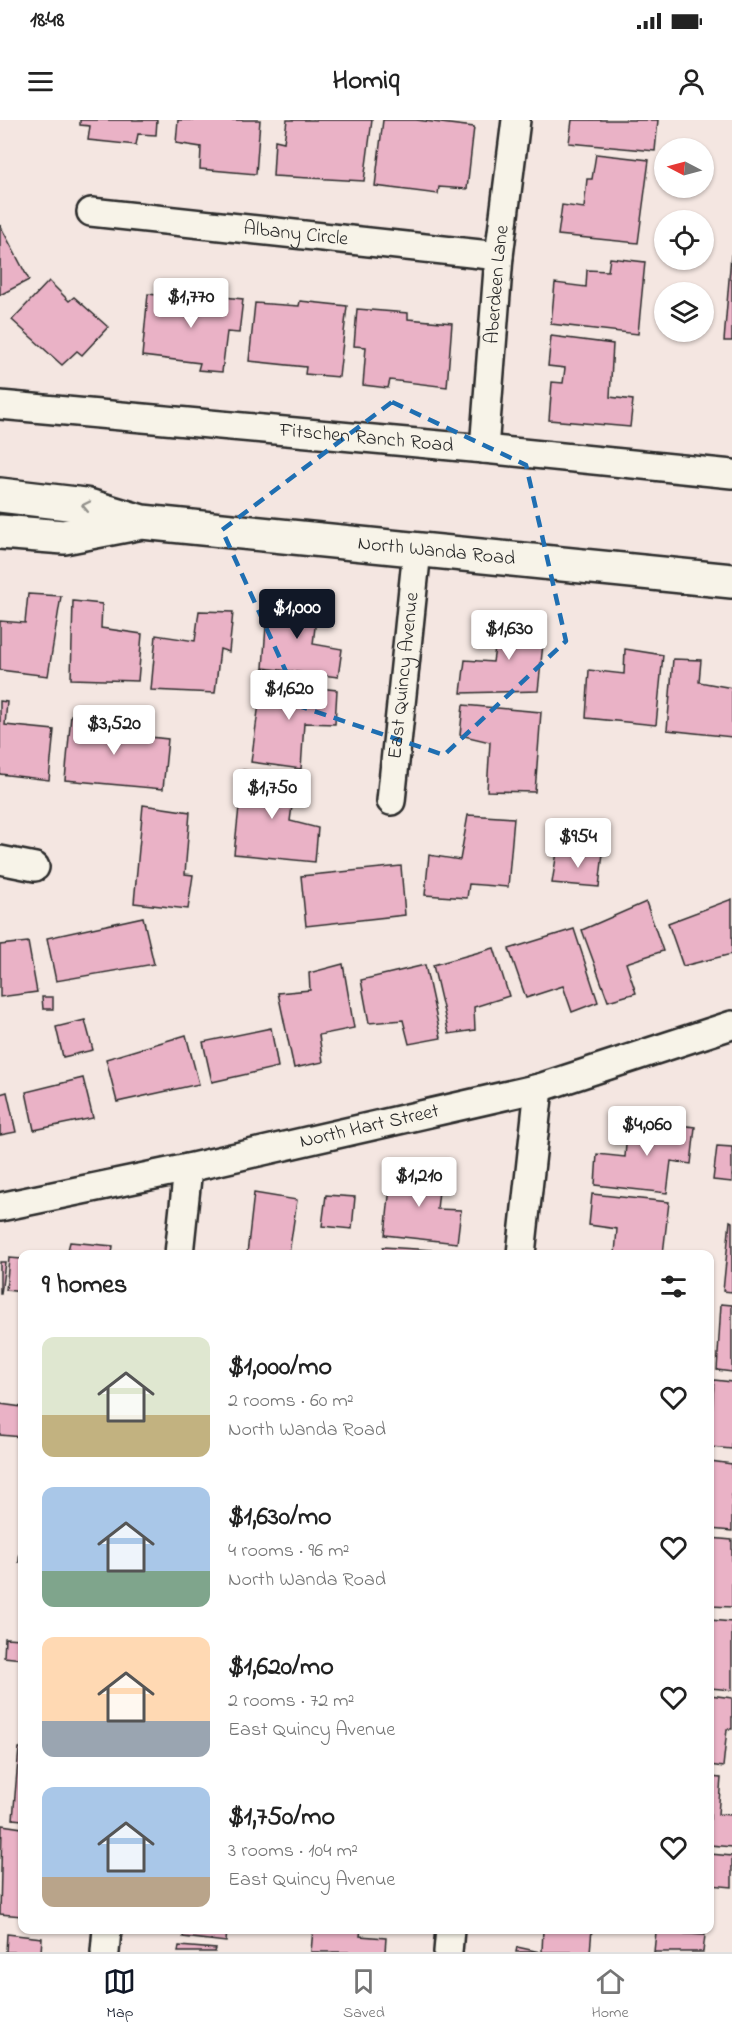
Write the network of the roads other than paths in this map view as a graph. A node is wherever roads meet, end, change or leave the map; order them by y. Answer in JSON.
{"nodes":[{"id":1,"x":516,"y":120,"type":"edge"},
{"id":2,"x":91,"y":212,"type":"dead end"},
{"id":3,"x":499,"y":256,"type":"junction"},
{"id":4,"x":0,"y":405,"type":"edge"},
{"id":5,"x":484,"y":449,"type":"junction"},
{"id":6,"x":732,"y":474,"type":"edge"},
{"id":7,"x":0,"y":495,"type":"edge"},
{"id":8,"x":142,"y":522,"type":"junction"},
{"id":9,"x":0,"y":532,"type":"edge"},
{"id":10,"x":417,"y":550,"type":"junction"},
{"id":11,"x":732,"y":581,"type":"edge"},
{"id":12,"x":391,"y":801,"type":"dead end"},
{"id":13,"x":0,"y":860,"type":"edge"},
{"id":14,"x":35,"y":867,"type":"dead end"},
{"id":15,"x":732,"y":1025,"type":"edge"},
{"id":16,"x":539,"y":1088,"type":"junction"},
{"id":17,"x":188,"y":1168,"type":"junction"},
{"id":18,"x":0,"y":1207,"type":"edge"},
{"id":19,"x":179,"y":1250,"type":"edge"},
{"id":20,"x":521,"y":1250,"type":"edge"},
{"id":21,"x":107,"y":1934,"type":"edge"},
{"id":22,"x":450,"y":1934,"type":"edge"},
{"id":23,"x":105,"y":1952,"type":"edge"},
{"id":24,"x":448,"y":1952,"type":"edge"}],
"edges":[{"from":1,"to":3,"type":"street","name":"Aberdeen Lane"},
{"from":2,"to":3,"type":"street","name":"Albany Circle"},
{"from":3,"to":5,"type":"street","name":"Aberdeen Lane"},
{"from":4,"to":5,"type":"street","name":"Fitschen Ranch Road"},
{"from":5,"to":6,"type":"street","name":"Fitschen Ranch Road"},
{"from":8,"to":7,"type":"street","name":"North Wanda Road","one_way":true},
{"from":8,"to":9,"type":"street","name":"North Wanda Road"},
{"from":8,"to":10,"type":"street","name":"North Wanda Road"},
{"from":10,"to":11,"type":"street","name":"North Wanda Road"},
{"from":10,"to":12,"type":"street","name":"East Quincy Avenue"},
{"from":13,"to":14,"type":"street"},
{"from":15,"to":16,"type":"street","name":"North Hart Street"},
{"from":16,"to":17,"type":"street","name":"North Hart Street"},
{"from":16,"to":20,"type":"street"},
{"from":17,"to":18,"type":"street","name":"North Hart Street"},
{"from":17,"to":19,"type":"street"},
{"from":21,"to":23,"type":"street"},
{"from":22,"to":24,"type":"street"}]}
